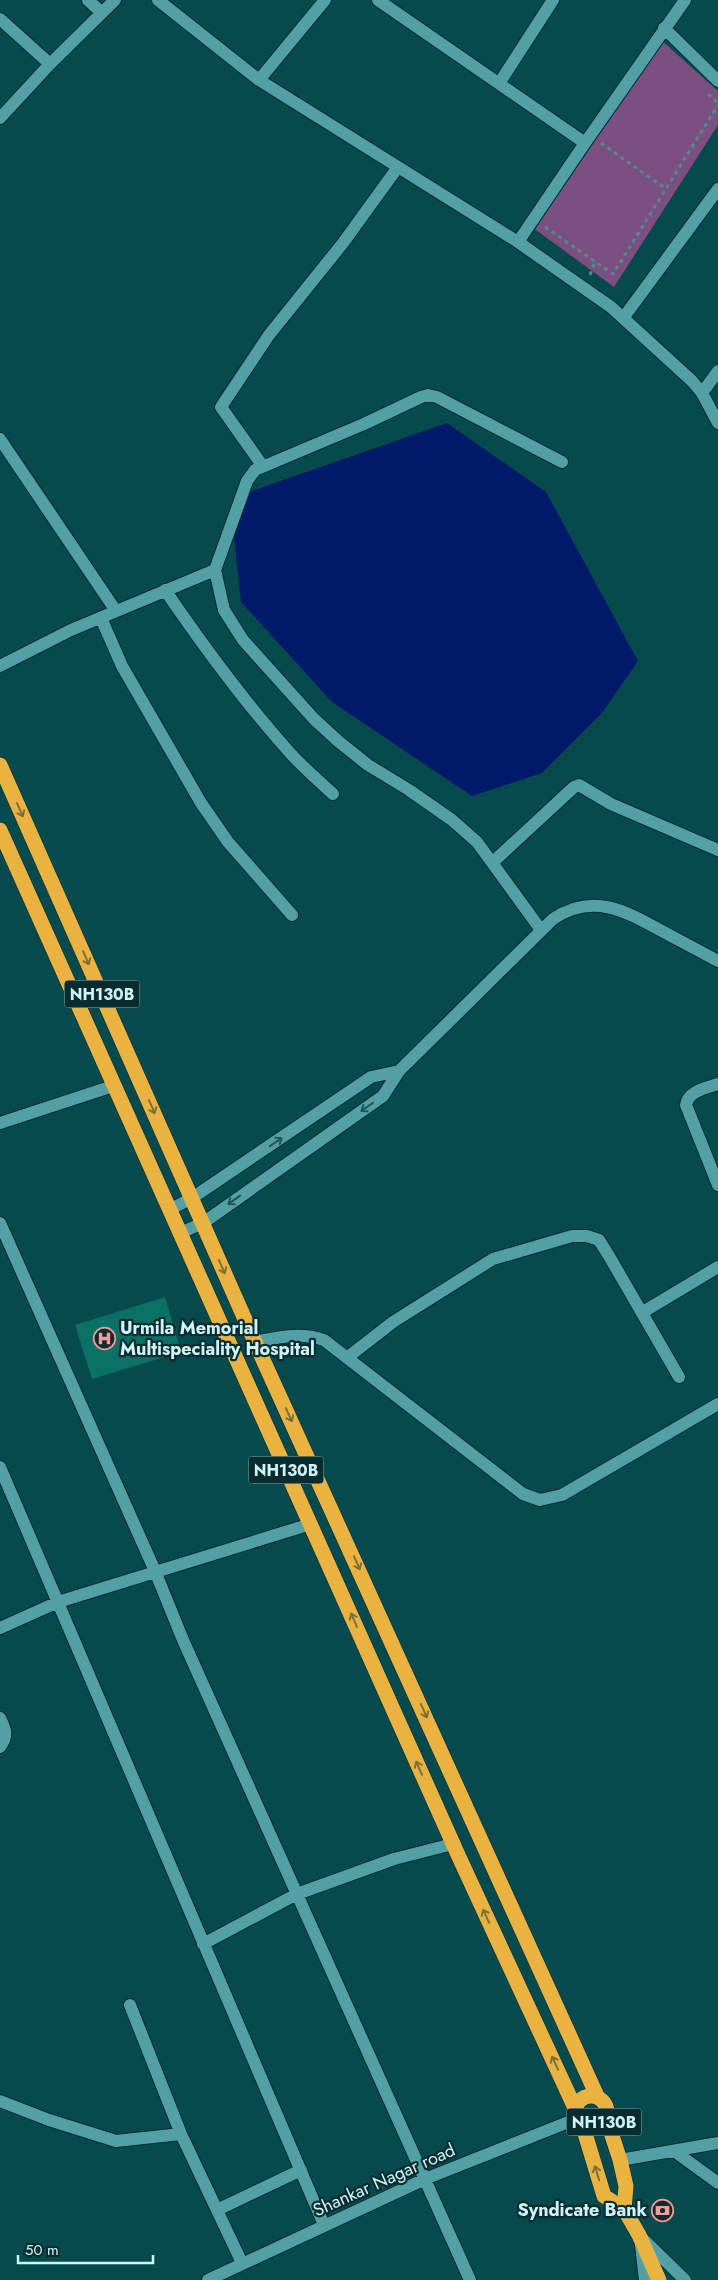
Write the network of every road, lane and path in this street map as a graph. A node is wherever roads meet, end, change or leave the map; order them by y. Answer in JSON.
{"nodes":[{"id":1,"x":88,"y":0,"type":"edge"},
{"id":2,"x":114,"y":0,"type":"edge"},
{"id":3,"x":158,"y":0,"type":"edge"},
{"id":4,"x":326,"y":0,"type":"edge"},
{"id":5,"x":378,"y":0,"type":"edge"},
{"id":6,"x":553,"y":0,"type":"edge"},
{"id":7,"x":685,"y":0,"type":"edge"},
{"id":8,"x":102,"y":13,"type":"junction"},
{"id":9,"x":0,"y":19,"type":"edge"},
{"id":10,"x":664,"y":28,"type":"junction"},
{"id":11,"x":50,"y":64,"type":"junction"},
{"id":12,"x":259,"y":80,"type":"junction"},
{"id":13,"x":718,"y":81,"type":"edge"},
{"id":14,"x":500,"y":82,"type":"junction"},
{"id":15,"x":704,"y":90,"type":"dead end"},
{"id":16,"x":718,"y":104,"type":"edge"},
{"id":17,"x":0,"y":118,"type":"edge"},
{"id":18,"x":604,"y":134,"type":"dead end"},
{"id":19,"x":599,"y":142,"type":"junction"},
{"id":20,"x":589,"y":146,"type":"junction"},
{"id":21,"x":398,"y":167,"type":"junction"},
{"id":22,"x":666,"y":189,"type":"junction"},
{"id":23,"x":718,"y":189,"type":"edge"},
{"id":24,"x":549,"y":218,"type":"dead end"},
{"id":25,"x":518,"y":242,"type":"junction"},
{"id":26,"x":624,"y":317,"type":"junction"},
{"id":27,"x":718,"y":370,"type":"edge"},
{"id":28,"x":702,"y":393,"type":"junction"},
{"id":29,"x":718,"y":423,"type":"edge"},
{"id":30,"x":0,"y":439,"type":"edge"},
{"id":31,"x":562,"y":462,"type":"dead end"},
{"id":32,"x":262,"y":465,"type":"junction"},
{"id":33,"x":215,"y":570,"type":"junction"},
{"id":34,"x":165,"y":590,"type":"junction"},
{"id":35,"x":116,"y":611,"type":"junction"},
{"id":36,"x":101,"y":618,"type":"junction"},
{"id":37,"x":0,"y":666,"type":"edge"},
{"id":38,"x":0,"y":765,"type":"edge"},
{"id":39,"x":333,"y":794,"type":"dead end"},
{"id":40,"x":0,"y":830,"type":"edge"},
{"id":41,"x":718,"y":850,"type":"edge"},
{"id":42,"x":493,"y":862,"type":"junction"},
{"id":43,"x":292,"y":915,"type":"dead end"},
{"id":44,"x":542,"y":930,"type":"junction"},
{"id":45,"x":718,"y":961,"type":"edge"},
{"id":46,"x":399,"y":1071,"type":"junction"},
{"id":47,"x":718,"y":1084,"type":"edge"},
{"id":48,"x":113,"y":1086,"type":"junction"},
{"id":49,"x":0,"y":1123,"type":"edge"},
{"id":50,"x":718,"y":1185,"type":"edge"},
{"id":51,"x":192,"y":1198,"type":"junction"},
{"id":52,"x":169,"y":1210,"type":"junction"},
{"id":53,"x":0,"y":1223,"type":"edge"},
{"id":54,"x":203,"y":1223,"type":"junction"},
{"id":55,"x":180,"y":1233,"type":"junction"},
{"id":56,"x":718,"y":1267,"type":"edge"},
{"id":57,"x":643,"y":1312,"type":"junction"},
{"id":58,"x":256,"y":1342,"type":"junction"},
{"id":59,"x":348,"y":1357,"type":"junction"},
{"id":60,"x":679,"y":1377,"type":"dead end"},
{"id":61,"x":718,"y":1404,"type":"edge"},
{"id":62,"x":0,"y":1468,"type":"edge"},
{"id":63,"x":311,"y":1524,"type":"junction"},
{"id":64,"x":155,"y":1571,"type":"junction"},
{"id":65,"x":58,"y":1602,"type":"junction"},
{"id":66,"x":0,"y":1628,"type":"edge"},
{"id":67,"x":0,"y":1718,"type":"edge"},
{"id":68,"x":0,"y":1747,"type":"edge"},
{"id":69,"x":453,"y":1844,"type":"junction"},
{"id":70,"x":297,"y":1894,"type":"junction"},
{"id":71,"x":203,"y":1944,"type":"junction"},
{"id":72,"x":130,"y":2005,"type":"dead end"},
{"id":73,"x":598,"y":2098,"type":"junction"},
{"id":74,"x":0,"y":2101,"type":"edge"},
{"id":75,"x":606,"y":2117,"type":"junction"},
{"id":76,"x":578,"y":2118,"type":"junction"},
{"id":77,"x":181,"y":2134,"type":"junction"},
{"id":78,"x":718,"y":2143,"type":"edge"},
{"id":79,"x":674,"y":2151,"type":"junction"},
{"id":80,"x":620,"y":2160,"type":"junction"},
{"id":81,"x":301,"y":2170,"type":"junction"},
{"id":82,"x":425,"y":2179,"type":"junction"},
{"id":83,"x":718,"y":2183,"type":"edge"},
{"id":84,"x":624,"y":2209,"type":"junction"},
{"id":85,"x":217,"y":2210,"type":"junction"},
{"id":86,"x":324,"y":2225,"type":"junction"},
{"id":87,"x":640,"y":2235,"type":"junction"},
{"id":88,"x":242,"y":2263,"type":"junction"},
{"id":89,"x":208,"y":2280,"type":"edge"},
{"id":90,"x":470,"y":2280,"type":"edge"},
{"id":91,"x":645,"y":2280,"type":"edge"},
{"id":92,"x":659,"y":2280,"type":"edge"},
{"id":93,"x":685,"y":2280,"type":"edge"}],
"edges":[{"from":1,"to":8,"type":"street"},
{"from":2,"to":8,"type":"street"},
{"from":3,"to":12,"type":"street"},
{"from":4,"to":12,"type":"street"},
{"from":5,"to":14,"type":"street"},
{"from":6,"to":14,"type":"street"},
{"from":7,"to":10,"type":"street"},
{"from":8,"to":11,"type":"street"},
{"from":9,"to":11,"type":"street"},
{"from":10,"to":13,"type":"street"},
{"from":10,"to":20,"type":"street"},
{"from":11,"to":17,"type":"street"},
{"from":12,"to":21,"type":"street"},
{"from":14,"to":20,"type":"street"},
{"from":15,"to":16,"type":"path"},
{"from":16,"to":22,"type":"path"},
{"from":18,"to":19,"type":"path"},
{"from":19,"to":20,"type":"path"},
{"from":19,"to":22,"type":"path"},
{"from":20,"to":25,"type":"street"},
{"from":21,"to":25,"type":"street"},
{"from":21,"to":32,"type":"street"},
{"from":22,"to":24,"type":"path"},
{"from":23,"to":26,"type":"street"},
{"from":25,"to":26,"type":"street"},
{"from":26,"to":28,"type":"street"},
{"from":27,"to":28,"type":"street"},
{"from":28,"to":29,"type":"street"},
{"from":30,"to":35,"type":"street"},
{"from":31,"to":32,"type":"street"},
{"from":32,"to":33,"type":"street"},
{"from":33,"to":34,"type":"street"},
{"from":33,"to":42,"type":"street"},
{"from":34,"to":35,"type":"street"},
{"from":34,"to":39,"type":"street"},
{"from":35,"to":36,"type":"street"},
{"from":36,"to":37,"type":"street"},
{"from":36,"to":43,"type":"street"},
{"from":38,"to":51,"type":"highway","number":"NH130B","one_way":true},
{"from":40,"to":48,"type":"highway","number":"NH130B"},
{"from":41,"to":42,"type":"street"},
{"from":42,"to":44,"type":"street"},
{"from":44,"to":45,"type":"street"},
{"from":44,"to":46,"type":"street"},
{"from":51,"to":46,"type":"street","one_way":true},
{"from":46,"to":54,"type":"street","one_way":true},
{"from":47,"to":50,"type":"street"},
{"from":48,"to":49,"type":"street"},
{"from":48,"to":52,"type":"highway","number":"NH130B"},
{"from":51,"to":52,"type":"street"},
{"from":51,"to":54,"type":"highway","number":"NH130B"},
{"from":52,"to":55,"type":"highway","number":"NH130B"},
{"from":53,"to":64,"type":"street"},
{"from":54,"to":55,"type":"street"},
{"from":54,"to":58,"type":"highway","number":"NH130B","one_way":true},
{"from":55,"to":63,"type":"highway","number":"NH130B"},
{"from":56,"to":57,"type":"street"},
{"from":57,"to":59,"type":"street"},
{"from":57,"to":60,"type":"street"},
{"from":58,"to":59,"type":"street"},
{"from":58,"to":73,"type":"highway","number":"NH130B","one_way":true},
{"from":59,"to":61,"type":"street"},
{"from":62,"to":65,"type":"street"},
{"from":63,"to":64,"type":"street"},
{"from":69,"to":63,"type":"highway","number":"NH130B","one_way":true},
{"from":64,"to":65,"type":"street"},
{"from":64,"to":70,"type":"street"},
{"from":65,"to":66,"type":"street"},
{"from":65,"to":71,"type":"street"},
{"from":67,"to":68,"type":"street"},
{"from":69,"to":70,"type":"street"},
{"from":76,"to":69,"type":"highway","number":"NH130B","one_way":true},
{"from":70,"to":71,"type":"street"},
{"from":70,"to":82,"type":"street"},
{"from":71,"to":81,"type":"street"},
{"from":72,"to":77,"type":"street"},
{"from":73,"to":75,"type":"highway","number":"NH130B"},
{"from":73,"to":76,"type":"highway","number":"NH130B"},
{"from":74,"to":77,"type":"street"},
{"from":75,"to":76,"type":"highway","number":"NH130B"},
{"from":75,"to":80,"type":"highway","number":"NH130B"},
{"from":76,"to":82,"type":"street","name":"Shankar Nagar road"},
{"from":84,"to":76,"type":"highway","number":"NH130B","one_way":true},
{"from":77,"to":85,"type":"street"},
{"from":78,"to":79,"type":"street"},
{"from":79,"to":80,"type":"street"},
{"from":79,"to":83,"type":"street"},
{"from":80,"to":84,"type":"highway","number":"NH130B"},
{"from":81,"to":85,"type":"street"},
{"from":81,"to":86,"type":"street"},
{"from":82,"to":86,"type":"street","name":"Shankar Nagar road"},
{"from":82,"to":90,"type":"street"},
{"from":84,"to":87,"type":"highway","number":"NH130B"},
{"from":85,"to":88,"type":"street"},
{"from":86,"to":88,"type":"street","name":"Shankar Nagar road"},
{"from":87,"to":91,"type":"street"},
{"from":87,"to":92,"type":"highway","number":"NH130B"},
{"from":87,"to":93,"type":"street"},
{"from":88,"to":89,"type":"street","name":"Shankar Nagar road"}]}
